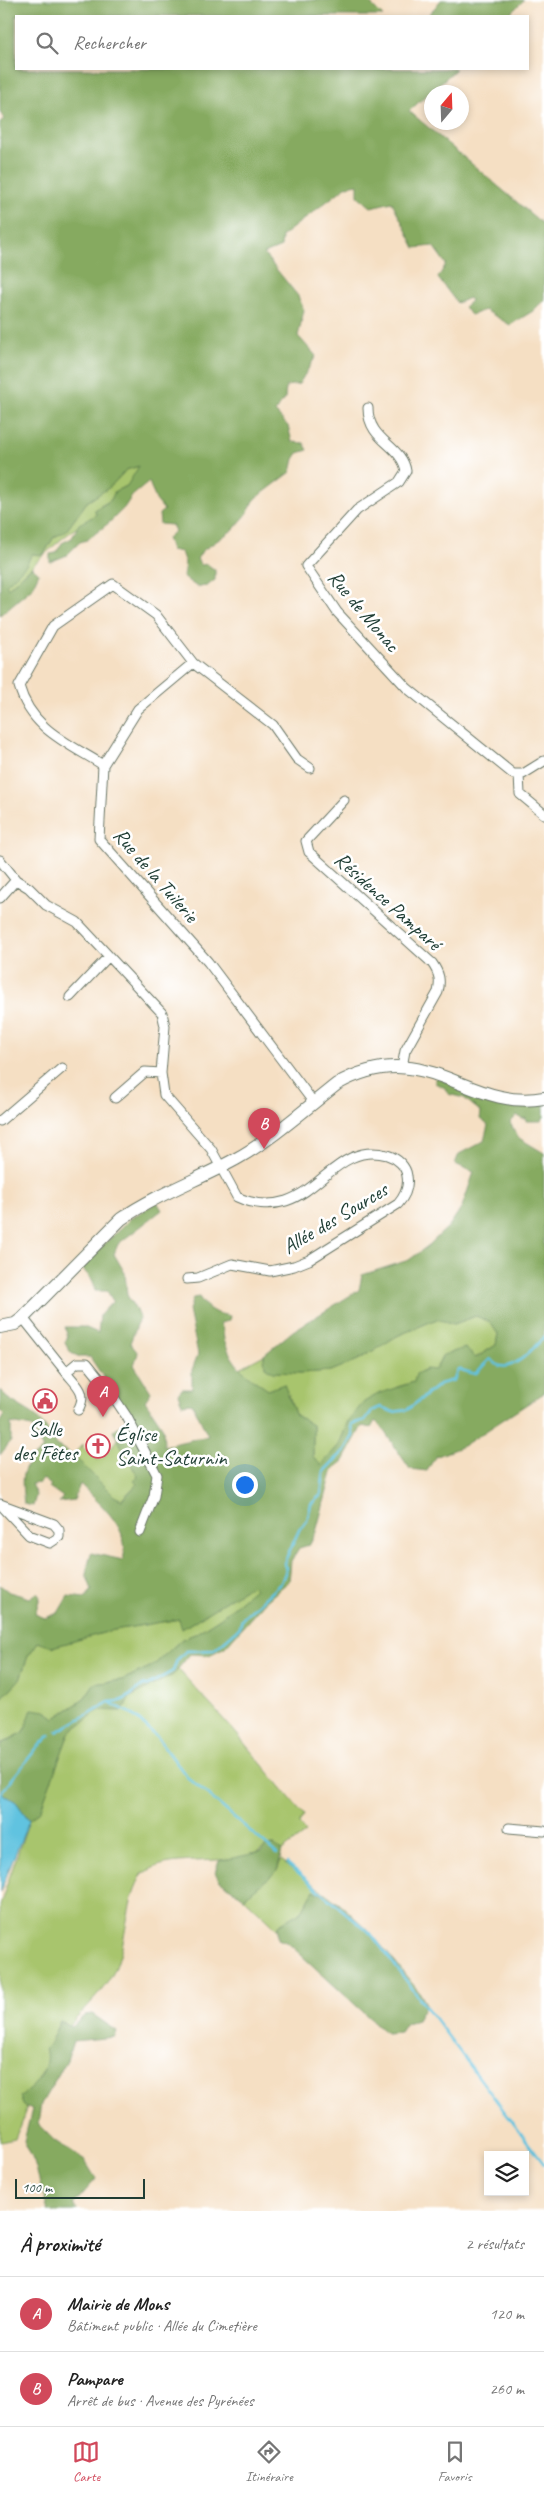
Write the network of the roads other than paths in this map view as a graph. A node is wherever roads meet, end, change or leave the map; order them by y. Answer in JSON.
{"nodes":[{"id":1,"x":368,"y":408,"type":"dead end"},
{"id":2,"x":193,"y":662,"type":"junction"},
{"id":3,"x":544,"y":761,"type":"edge"},
{"id":4,"x":103,"y":766,"type":"junction"},
{"id":5,"x":310,"y":768,"type":"dead end"},
{"id":6,"x":519,"y":775,"type":"junction"},
{"id":7,"x":344,"y":800,"type":"dead end"},
{"id":8,"x":544,"y":814,"type":"edge"},
{"id":9,"x":0,"y":860,"type":"edge"},
{"id":10,"x":16,"y":880,"type":"junction"},
{"id":11,"x":0,"y":898,"type":"edge"},
{"id":12,"x":108,"y":956,"type":"junction"},
{"id":13,"x":70,"y":997,"type":"dead end"},
{"id":14,"x":402,"y":1067,"type":"junction"},
{"id":15,"x":62,"y":1068,"type":"dead end"},
{"id":16,"x":161,"y":1073,"type":"junction"},
{"id":17,"x":115,"y":1098,"type":"dead end"},
{"id":18,"x":544,"y":1098,"type":"edge"},
{"id":19,"x":314,"y":1102,"type":"junction"},
{"id":20,"x":0,"y":1121,"type":"edge"},
{"id":21,"x":221,"y":1167,"type":"junction"},
{"id":22,"x":187,"y":1279,"type":"dead end"},
{"id":23,"x":23,"y":1318,"type":"junction"},
{"id":24,"x":0,"y":1328,"type":"edge"},
{"id":25,"x":66,"y":1372,"type":"junction"},
{"id":26,"x":78,"y":1410,"type":"dead end"},
{"id":27,"x":0,"y":1504,"type":"edge"},
{"id":28,"x":140,"y":1532,"type":"dead end"},
{"id":29,"x":509,"y":1828,"type":"dead end"},
{"id":30,"x":544,"y":1831,"type":"edge"}],
"edges":[{"from":1,"to":6,"type":"street","name":"Rue de Monac"},
{"from":2,"to":4,"type":"street","name":"Rue de la Tuilerie"},
{"from":2,"to":4,"type":"street"},
{"from":2,"to":5,"type":"street"},
{"from":3,"to":6,"type":"street"},
{"from":4,"to":19,"type":"street","name":"Rue de la Tuilerie"},
{"from":6,"to":8,"type":"street"},
{"from":7,"to":14,"type":"street","name":"Résidence Pamparé"},
{"from":9,"to":10,"type":"street","name":"Allée des Sources"},
{"from":10,"to":11,"type":"street"},
{"from":10,"to":12,"type":"street","name":"Allée des Sources"},
{"from":12,"to":13,"type":"street"},
{"from":12,"to":16,"type":"street","name":"Allée des Sources"},
{"from":14,"to":18,"type":"street"},
{"from":14,"to":19,"type":"street"},
{"from":15,"to":20,"type":"street"},
{"from":16,"to":17,"type":"street"},
{"from":16,"to":21,"type":"street","name":"Allée des Sources"},
{"from":19,"to":21,"type":"street"},
{"from":21,"to":22,"type":"street","name":"Allée des Sources"},
{"from":21,"to":23,"type":"street"},
{"from":23,"to":24,"type":"street"},
{"from":23,"to":25,"type":"street"},
{"from":25,"to":26,"type":"street"},
{"from":25,"to":28,"type":"street"},
{"from":27,"to":27,"type":"street"},
{"from":29,"to":30,"type":"street"}]}
